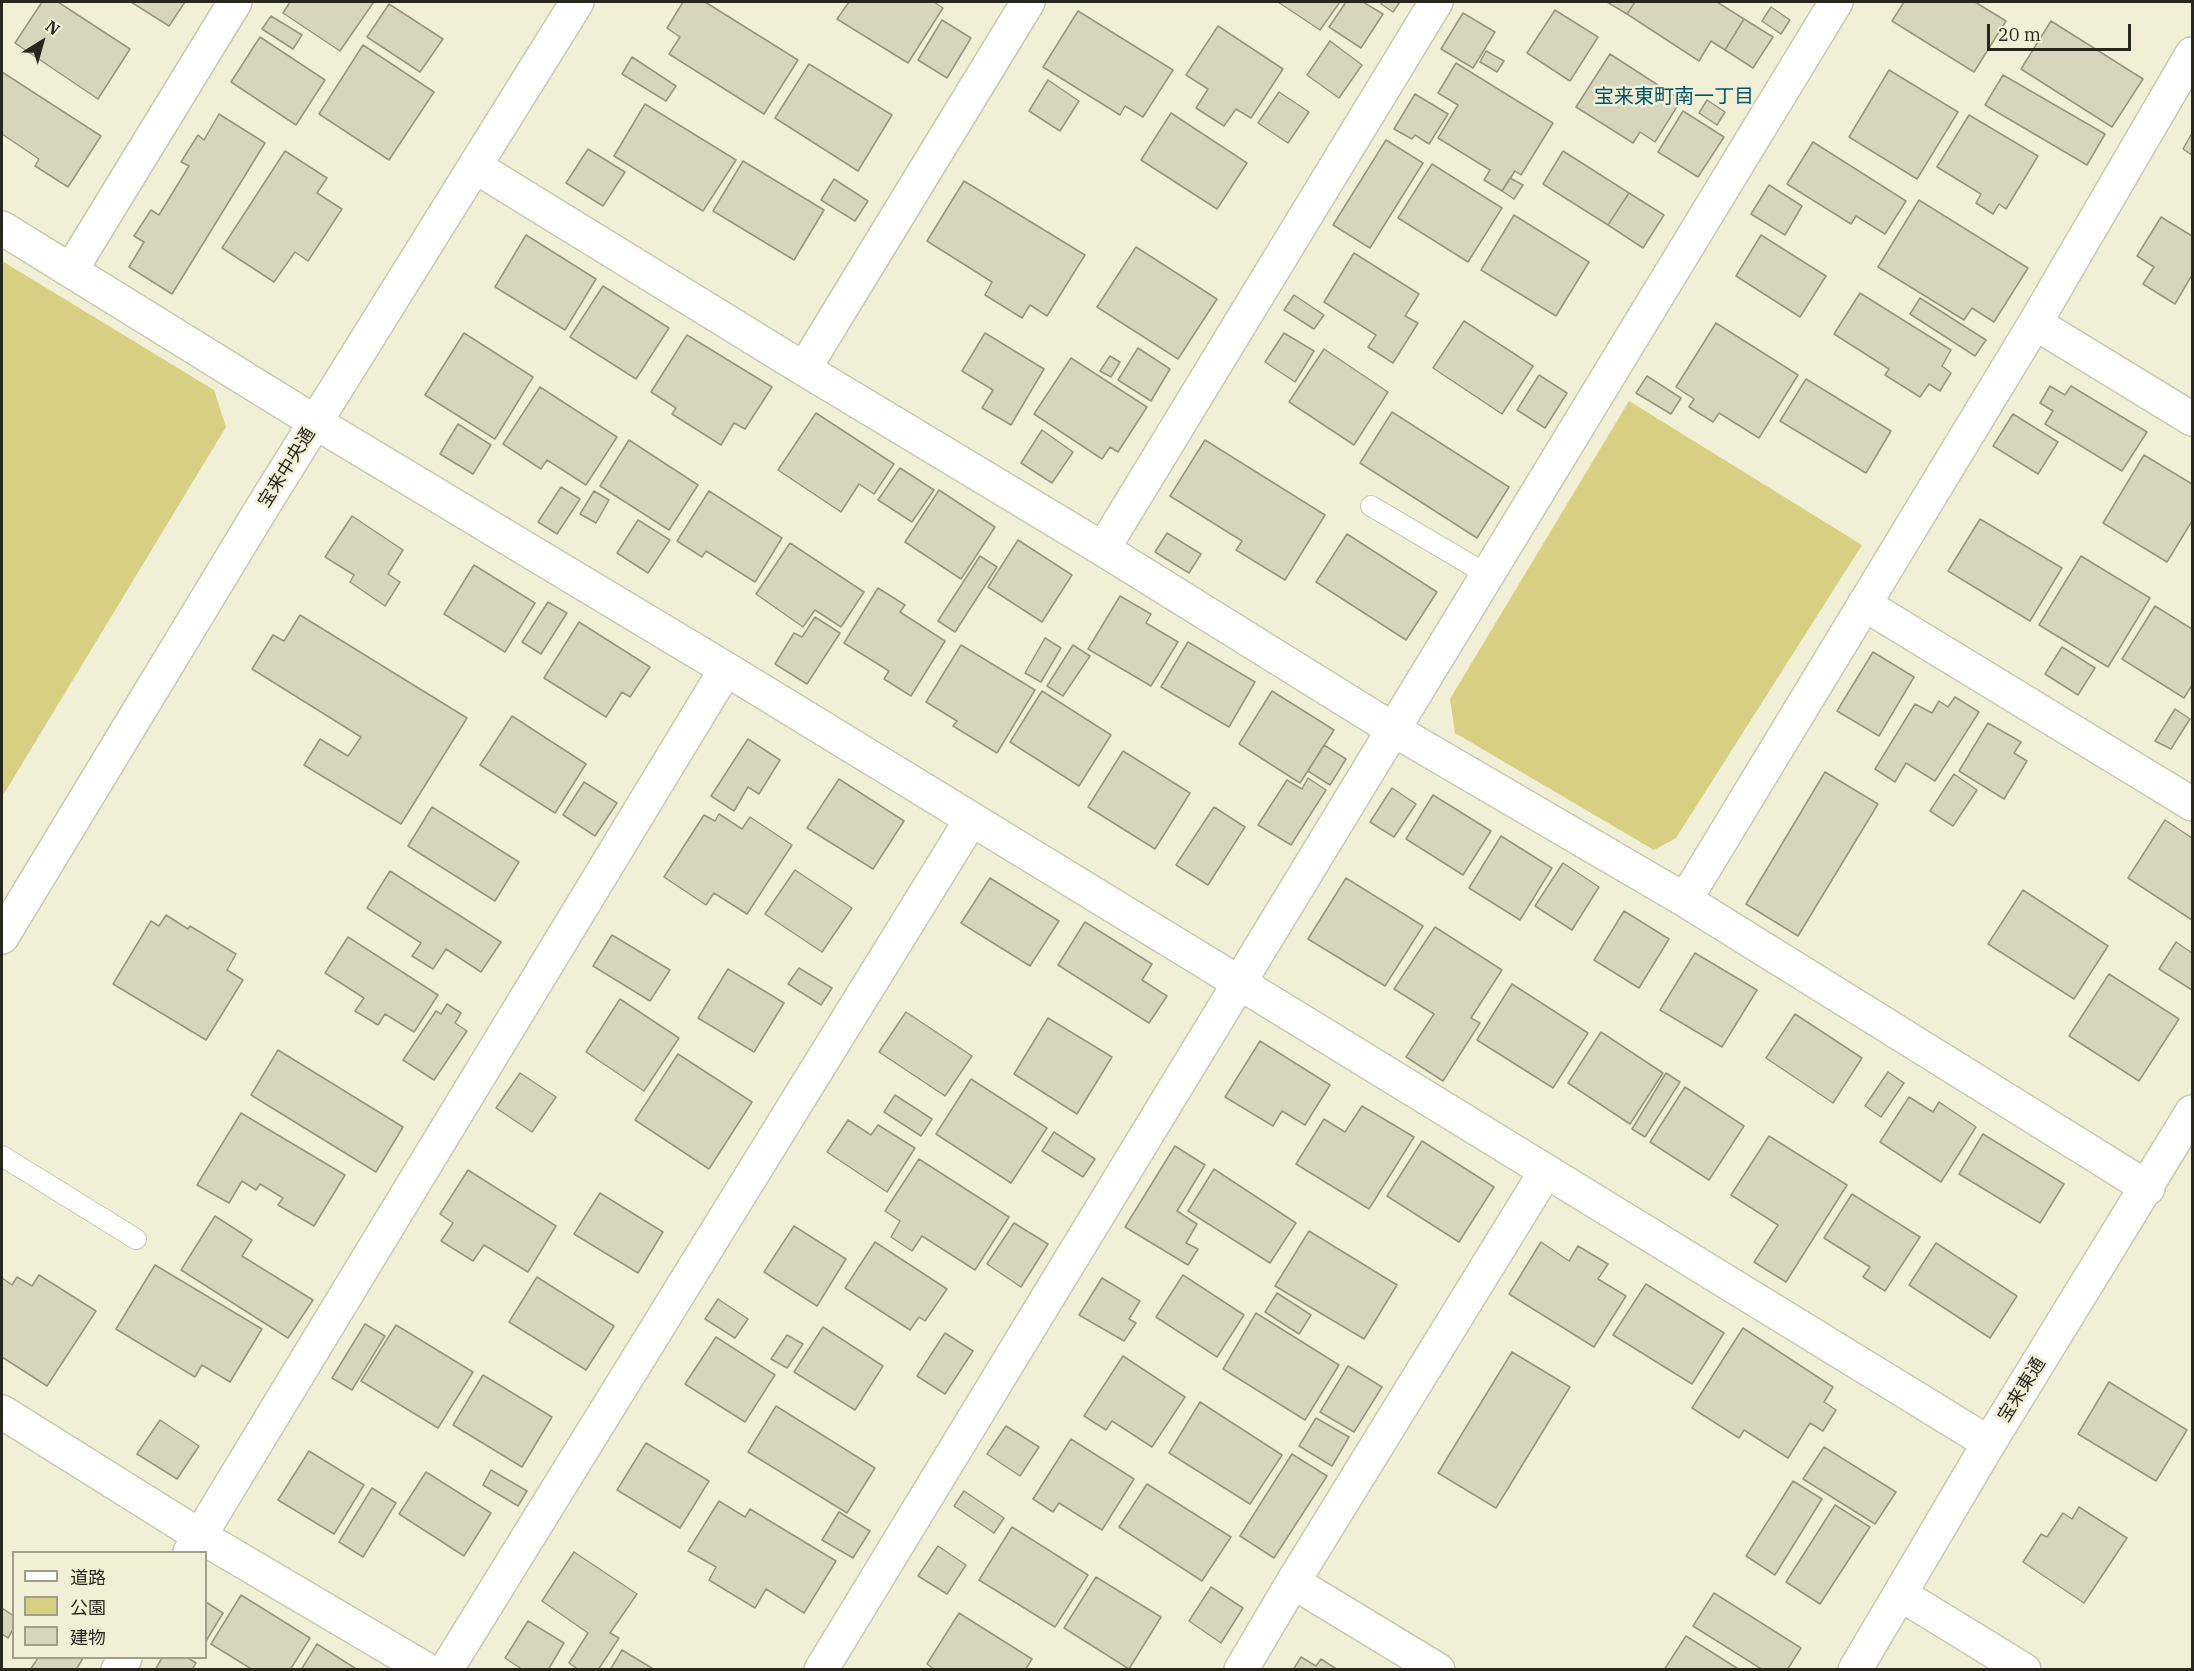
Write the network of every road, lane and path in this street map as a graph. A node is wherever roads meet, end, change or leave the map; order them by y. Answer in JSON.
{"nodes":[{"id":1,"x":236,"y":2,"type":"edge"},
{"id":2,"x":577,"y":2,"type":"edge"},
{"id":3,"x":1028,"y":2,"type":"edge"},
{"id":4,"x":1436,"y":2,"type":"edge"},
{"id":5,"x":1836,"y":2,"type":"edge"},
{"id":6,"x":2193,"y":54,"type":"edge"},
{"id":7,"x":476,"y":167,"type":"junction"},
{"id":8,"x":2,"y":228,"type":"edge"},
{"id":9,"x":71,"y":270,"type":"junction"},
{"id":10,"x":2034,"y":323,"type":"junction"},
{"id":11,"x":804,"y":369,"type":"junction"},
{"id":12,"x":2193,"y":419,"type":"edge"},
{"id":13,"x":315,"y":422,"type":"junction"},
{"id":14,"x":1371,"y":506,"type":"dead end"},
{"id":15,"x":1103,"y":549,"type":"junction"},
{"id":16,"x":1488,"y":575,"type":"junction"},
{"id":17,"x":1864,"y":604,"type":"junction"},
{"id":18,"x":726,"y":669,"type":"junction"},
{"id":19,"x":1394,"y":730,"type":"junction"},
{"id":20,"x":2193,"y":804,"type":"edge"},
{"id":21,"x":971,"y":820,"type":"junction"},
{"id":22,"x":1685,"y":900,"type":"junction"},
{"id":23,"x":2,"y":937,"type":"edge"},
{"id":24,"x":1238,"y":982,"type":"junction"},
{"id":25,"x":2193,"y":1112,"type":"edge"},
{"id":26,"x":2,"y":1156,"type":"edge"},
{"id":27,"x":1546,"y":1171,"type":"junction"},
{"id":28,"x":2148,"y":1188,"type":"junction"},
{"id":29,"x":136,"y":1239,"type":"dead end"},
{"id":30,"x":2,"y":1412,"type":"edge"},
{"id":31,"x":1989,"y":1443,"type":"junction"},
{"id":32,"x":195,"y":1544,"type":"edge"},
{"id":33,"x":1293,"y":1582,"type":"junction"},
{"id":34,"x":1900,"y":1594,"type":"junction"},
{"id":35,"x":427,"y":1670,"type":"edge"},
{"id":36,"x":446,"y":1670,"type":"edge"},
{"id":37,"x":821,"y":1670,"type":"edge"},
{"id":38,"x":1241,"y":1670,"type":"edge"},
{"id":39,"x":1438,"y":1670,"type":"edge"},
{"id":40,"x":1855,"y":1670,"type":"edge"},
{"id":41,"x":2024,"y":1670,"type":"edge"}],
"edges":[{"from":1,"to":9,"type":"street"},
{"from":2,"to":7,"type":"street","name":"宝来中央通"},
{"from":3,"to":11,"type":"street"},
{"from":4,"to":15,"type":"street"},
{"from":5,"to":16,"type":"street"},
{"from":6,"to":10,"type":"street"},
{"from":7,"to":11,"type":"street"},
{"from":7,"to":13,"type":"street","name":"宝来中央通"},
{"from":8,"to":9,"type":"street"},
{"from":9,"to":13,"type":"street"},
{"from":10,"to":12,"type":"street"},
{"from":10,"to":17,"type":"street"},
{"from":11,"to":15,"type":"street"},
{"from":13,"to":18,"type":"street"},
{"from":13,"to":23,"type":"street","name":"宝来中央通"},
{"from":14,"to":16,"type":"lane"},
{"from":15,"to":19,"type":"street"},
{"from":16,"to":19,"type":"street"},
{"from":17,"to":20,"type":"street"},
{"from":17,"to":22,"type":"street"},
{"from":18,"to":21,"type":"street"},
{"from":18,"to":32,"type":"street"},
{"from":19,"to":22,"type":"street"},
{"from":19,"to":24,"type":"street"},
{"from":21,"to":24,"type":"street"},
{"from":21,"to":36,"type":"street"},
{"from":22,"to":28,"type":"street"},
{"from":24,"to":27,"type":"street"},
{"from":24,"to":37,"type":"street"},
{"from":25,"to":28,"type":"street","name":"宝来東通"},
{"from":26,"to":29,"type":"lane"},
{"from":27,"to":31,"type":"street"},
{"from":27,"to":33,"type":"street"},
{"from":28,"to":31,"type":"street","name":"宝来東通"},
{"from":30,"to":32,"type":"street"},
{"from":31,"to":34,"type":"street","name":"宝来東通"},
{"from":32,"to":35,"type":"street"},
{"from":33,"to":38,"type":"street"},
{"from":33,"to":39,"type":"street"},
{"from":34,"to":40,"type":"street","name":"宝来東通"},
{"from":34,"to":41,"type":"street"}]}
